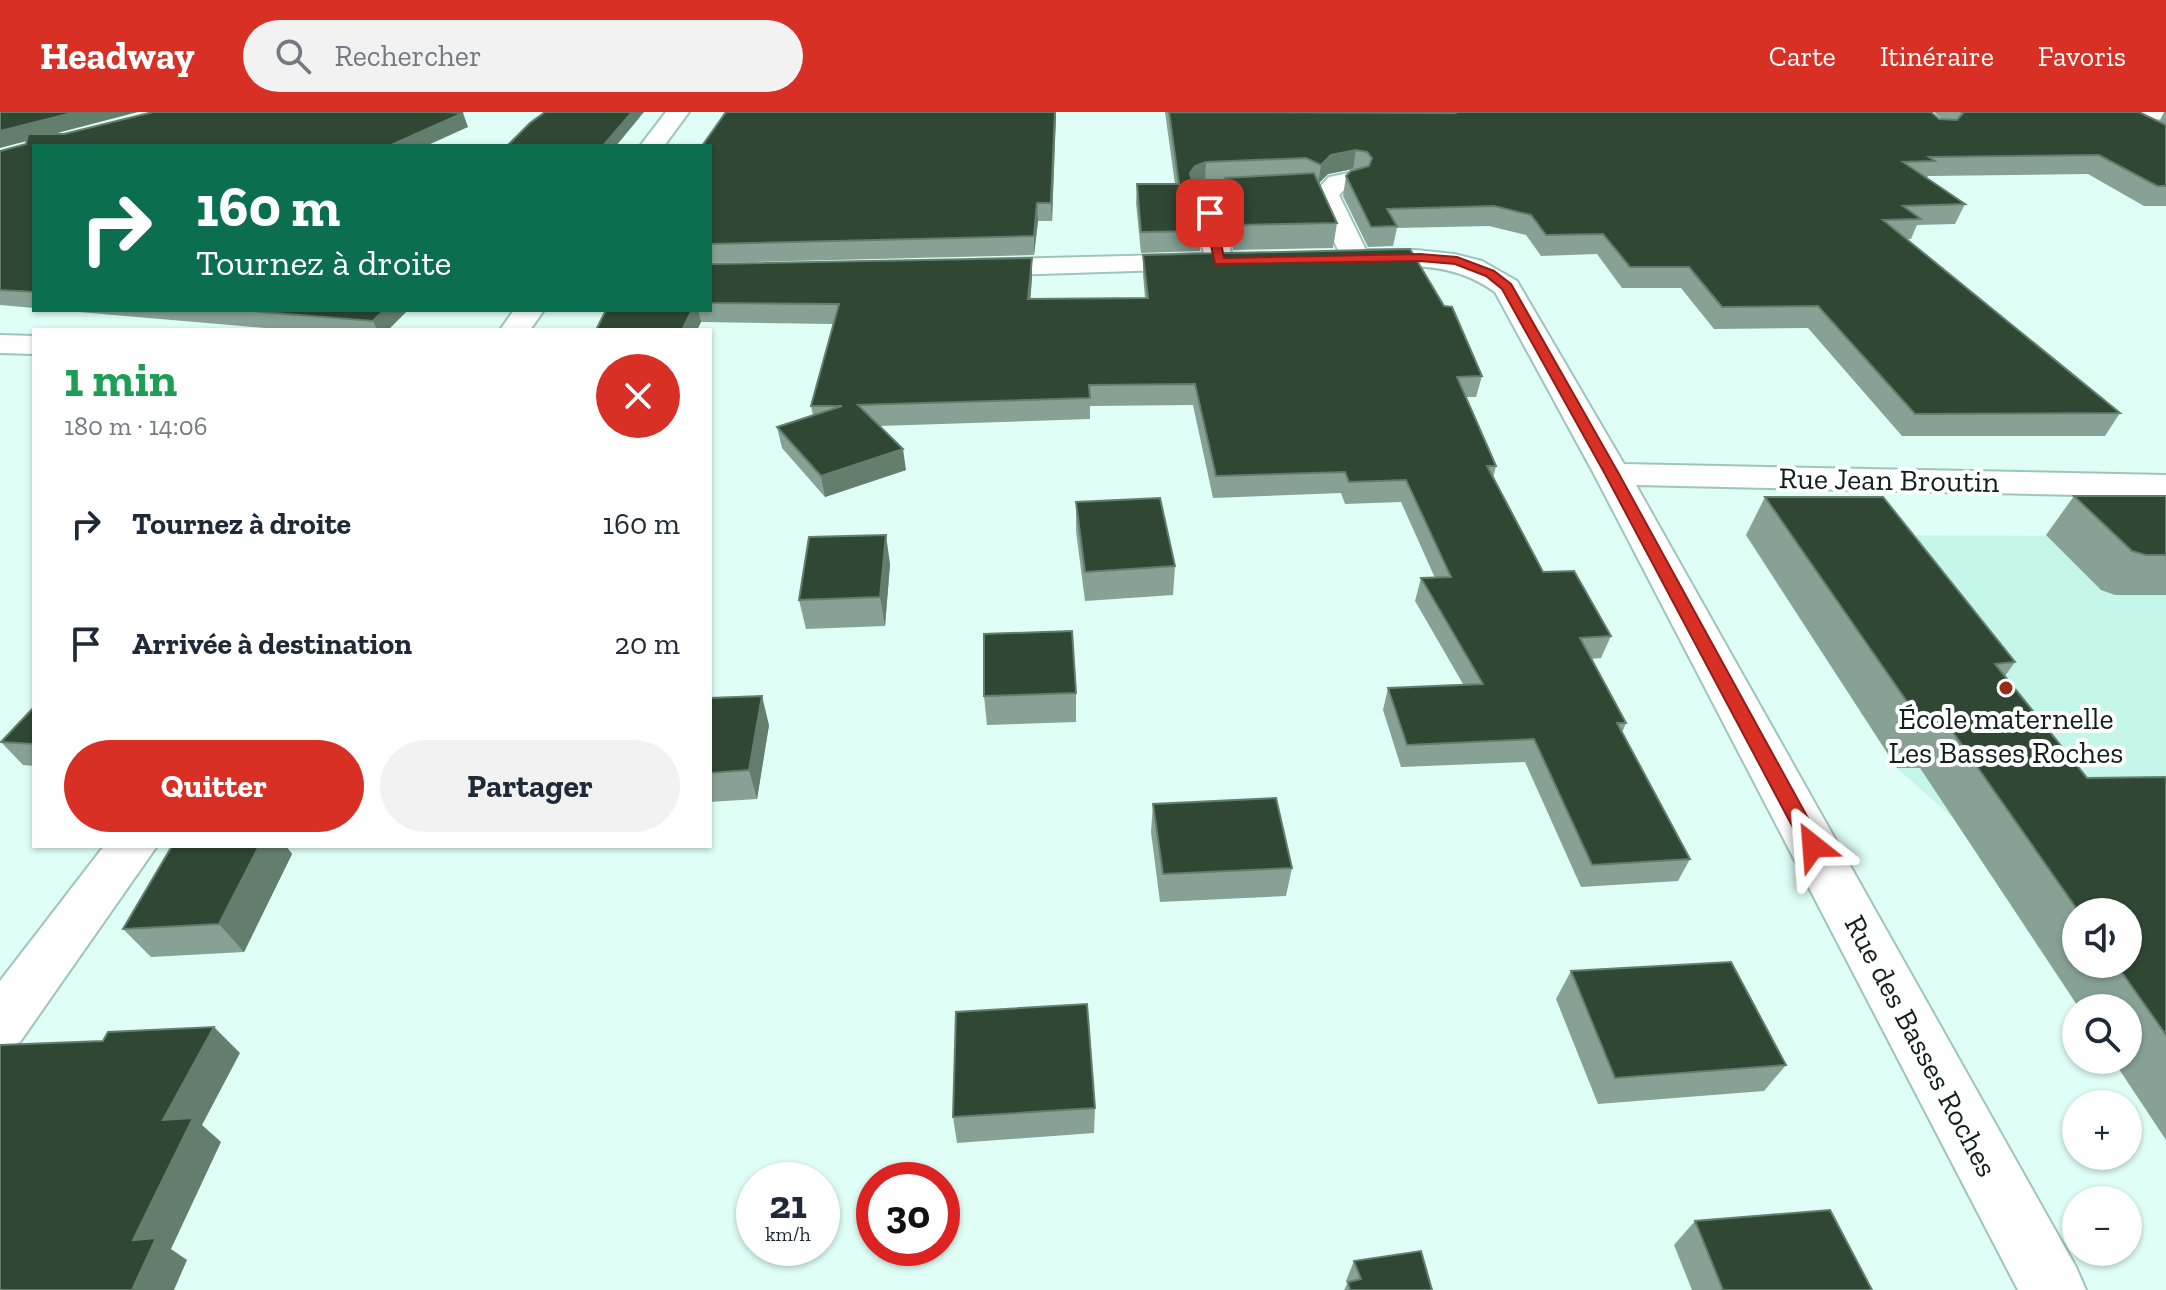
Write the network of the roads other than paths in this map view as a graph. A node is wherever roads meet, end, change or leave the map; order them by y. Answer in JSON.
{"nodes":[{"id":1,"x":678,"y":112,"type":"edge"},
{"id":2,"x":2160,"y":112,"type":"edge"},
{"id":3,"x":2166,"y":140,"type":"edge"},
{"id":4,"x":654,"y":144,"type":"edge"},
{"id":5,"x":1354,"y":179,"type":"edge"},
{"id":6,"x":1304,"y":188,"type":"edge"},
{"id":7,"x":1356,"y":259,"type":"junction"},
{"id":8,"x":1310,"y":260,"type":"edge"},
{"id":9,"x":933,"y":269,"type":"edge"},
{"id":10,"x":0,"y":344,"type":"edge"},
{"id":11,"x":32,"y":345,"type":"edge"},
{"id":12,"x":1612,"y":474,"type":"junction"},
{"id":13,"x":2166,"y":486,"type":"edge"},
{"id":14,"x":131,"y":848,"type":"edge"},
{"id":15,"x":0,"y":1024,"type":"edge"},
{"id":16,"x":2053,"y":1290,"type":"edge"}],
"edges":[{"from":1,"to":4,"type":"street"},
{"from":2,"to":3,"type":"street"},
{"from":5,"to":7,"type":"street"},
{"from":6,"to":9,"type":"street"},
{"from":7,"to":8,"type":"street","name":"Rue des Basses Roches"},
{"from":7,"to":12,"type":"street","name":"Rue des Basses Roches"},
{"from":10,"to":11,"type":"street"},
{"from":12,"to":13,"type":"street","name":"Rue Jean Broutin"},
{"from":12,"to":16,"type":"street","name":"Rue des Basses Roches"},
{"from":14,"to":15,"type":"street"}]}
